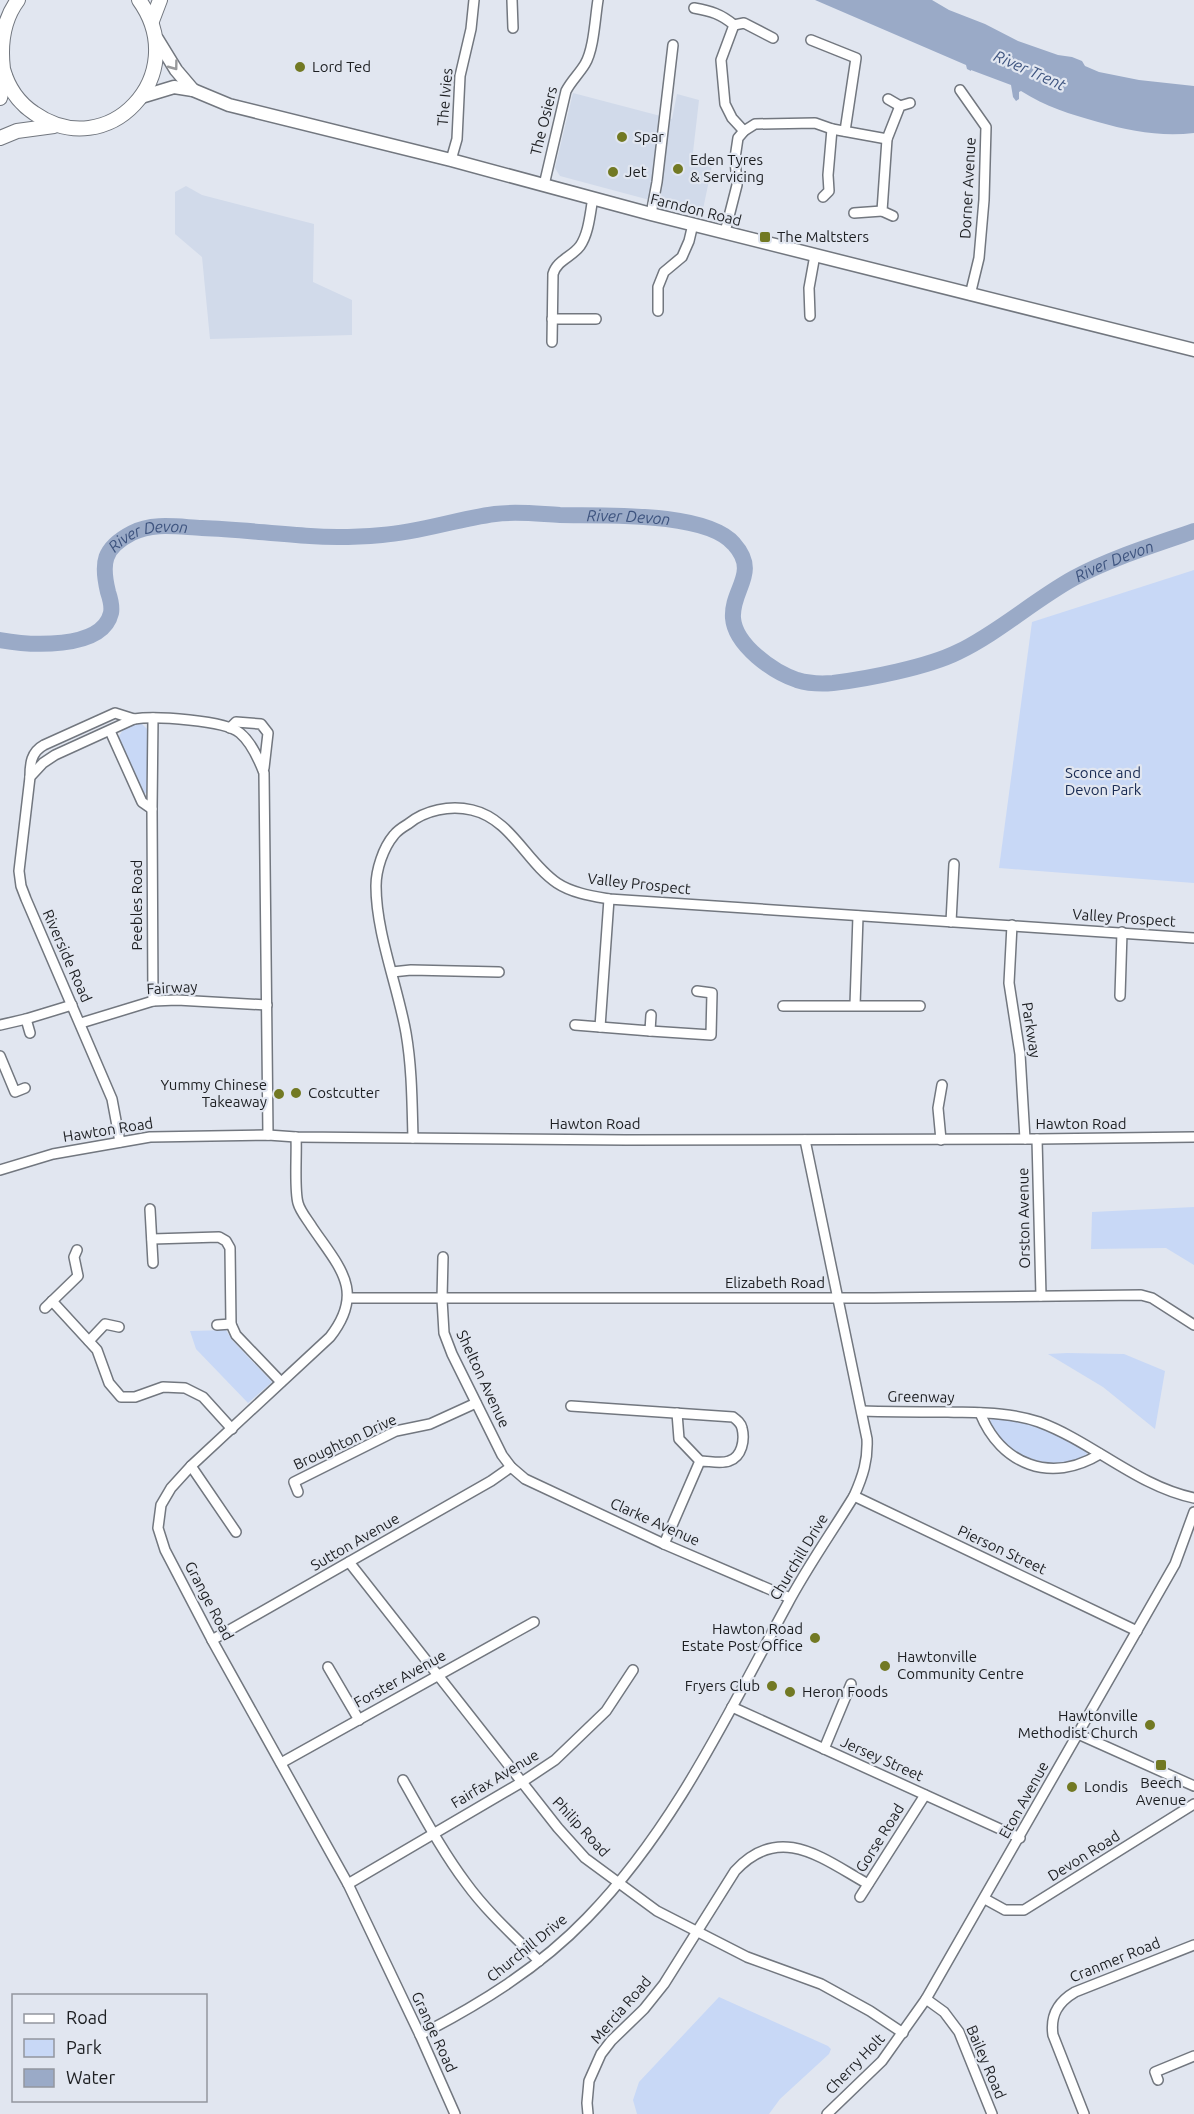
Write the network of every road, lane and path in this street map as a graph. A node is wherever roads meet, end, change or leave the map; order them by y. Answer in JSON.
{"nodes":[{"id":1,"x":140,"y":0,"type":"edge"},
{"id":2,"x":160,"y":0,"type":"edge"},
{"id":3,"x":474,"y":0,"type":"edge"},
{"id":4,"x":512,"y":0,"type":"edge"},
{"id":5,"x":598,"y":0,"type":"edge"},
{"id":6,"x":10,"y":7,"type":"edge"},
{"id":7,"x":694,"y":8,"type":"dead end"},
{"id":8,"x":152,"y":21,"type":"junction"},
{"id":9,"x":734,"y":25,"type":"junction"},
{"id":10,"x":513,"y":28,"type":"dead end"},
{"id":11,"x":773,"y":38,"type":"dead end"},
{"id":12,"x":157,"y":39,"type":"junction"},
{"id":13,"x":811,"y":40,"type":"dead end"},
{"id":14,"x":673,"y":45,"type":"dead end"},
{"id":15,"x":1,"y":61,"type":"edge"},
{"id":16,"x":5,"y":76,"type":"junction"},
{"id":17,"x":193,"y":90,"type":"junction"},
{"id":18,"x":960,"y":90,"type":"dead end"},
{"id":19,"x":141,"y":97,"type":"junction"},
{"id":20,"x":0,"y":99,"type":"edge"},
{"id":21,"x":888,"y":99,"type":"dead end"},
{"id":22,"x":910,"y":103,"type":"dead end"},
{"id":23,"x":900,"y":106,"type":"junction"},
{"id":24,"x":59,"y":125,"type":"junction"},
{"id":25,"x":832,"y":129,"type":"junction"},
{"id":26,"x":744,"y":131,"type":"junction"},
{"id":27,"x":845,"y":131,"type":"junction"},
{"id":28,"x":0,"y":138,"type":"edge"},
{"id":29,"x":887,"y":139,"type":"junction"},
{"id":30,"x":451,"y":160,"type":"junction"},
{"id":31,"x":544,"y":185,"type":"junction"},
{"id":32,"x":830,"y":193,"type":"dead end"},
{"id":33,"x":592,"y":198,"type":"junction"},
{"id":34,"x":882,"y":211,"type":"junction"},
{"id":35,"x":854,"y":213,"type":"dead end"},
{"id":36,"x":651,"y":214,"type":"junction"},
{"id":37,"x":893,"y":216,"type":"dead end"},
{"id":38,"x":693,"y":225,"type":"junction"},
{"id":39,"x":725,"y":232,"type":"junction"},
{"id":40,"x":815,"y":255,"type":"junction"},
{"id":41,"x":970,"y":295,"type":"junction"},
{"id":42,"x":658,"y":310,"type":"dead end"},
{"id":43,"x":810,"y":316,"type":"dead end"},
{"id":44,"x":552,"y":319,"type":"junction"},
{"id":45,"x":596,"y":319,"type":"dead end"},
{"id":46,"x":552,"y":342,"type":"dead end"},
{"id":47,"x":1194,"y":350,"type":"edge"},
{"id":48,"x":153,"y":718,"type":"junction"},
{"id":49,"x":135,"y":719,"type":"junction"},
{"id":50,"x":230,"y":728,"type":"junction"},
{"id":51,"x":110,"y":731,"type":"junction"},
{"id":52,"x":264,"y":773,"type":"junction"},
{"id":53,"x":30,"y":777,"type":"junction"},
{"id":54,"x":152,"y":809,"type":"junction"},
{"id":55,"x":954,"y":864,"type":"dead end"},
{"id":56,"x":609,"y":899,"type":"junction"},
{"id":57,"x":858,"y":916,"type":"junction"},
{"id":58,"x":951,"y":922,"type":"junction"},
{"id":59,"x":1012,"y":925,"type":"junction"},
{"id":60,"x":1122,"y":932,"type":"junction"},
{"id":61,"x":1194,"y":938,"type":"edge"},
{"id":62,"x":392,"y":972,"type":"junction"},
{"id":63,"x":499,"y":972,"type":"dead end"},
{"id":64,"x":697,"y":991,"type":"dead end"},
{"id":65,"x":1120,"y":996,"type":"dead end"},
{"id":66,"x":153,"y":1001,"type":"junction"},
{"id":67,"x":72,"y":1005,"type":"junction"},
{"id":68,"x":267,"y":1005,"type":"junction"},
{"id":69,"x":855,"y":1005,"type":"junction"},
{"id":70,"x":783,"y":1006,"type":"dead end"},
{"id":71,"x":920,"y":1006,"type":"dead end"},
{"id":72,"x":651,"y":1015,"type":"dead end"},
{"id":73,"x":26,"y":1019,"type":"junction"},
{"id":74,"x":81,"y":1023,"type":"junction"},
{"id":75,"x":0,"y":1025,"type":"edge"},
{"id":76,"x":575,"y":1025,"type":"dead end"},
{"id":77,"x":600,"y":1027,"type":"junction"},
{"id":78,"x":650,"y":1031,"type":"junction"},
{"id":79,"x":30,"y":1033,"type":"dead end"},
{"id":80,"x":0,"y":1056,"type":"edge"},
{"id":81,"x":942,"y":1085,"type":"dead end"},
{"id":82,"x":25,"y":1088,"type":"dead end"},
{"id":83,"x":268,"y":1135,"type":"junction"},
{"id":84,"x":296,"y":1137,"type":"junction"},
{"id":85,"x":1194,"y":1137,"type":"edge"},
{"id":86,"x":413,"y":1138,"type":"junction"},
{"id":87,"x":1025,"y":1139,"type":"junction"},
{"id":88,"x":1037,"y":1139,"type":"junction"},
{"id":89,"x":805,"y":1140,"type":"junction"},
{"id":90,"x":941,"y":1140,"type":"junction"},
{"id":91,"x":120,"y":1142,"type":"junction"},
{"id":92,"x":0,"y":1170,"type":"edge"},
{"id":93,"x":150,"y":1209,"type":"dead end"},
{"id":94,"x":152,"y":1239,"type":"junction"},
{"id":95,"x":72,"y":1255,"type":"dead end"},
{"id":96,"x":443,"y":1257,"type":"dead end"},
{"id":97,"x":153,"y":1263,"type":"dead end"},
{"id":98,"x":1041,"y":1296,"type":"junction"},
{"id":99,"x":348,"y":1298,"type":"junction"},
{"id":100,"x":838,"y":1298,"type":"junction"},
{"id":101,"x":442,"y":1299,"type":"junction"},
{"id":102,"x":112,"y":1316,"type":"dead end"},
{"id":103,"x":105,"y":1324,"type":"junction"},
{"id":104,"x":217,"y":1324,"type":"dead end"},
{"id":105,"x":231,"y":1324,"type":"junction"},
{"id":106,"x":1194,"y":1325,"type":"edge"},
{"id":107,"x":119,"y":1327,"type":"dead end"},
{"id":108,"x":89,"y":1341,"type":"junction"},
{"id":109,"x":281,"y":1382,"type":"junction"},
{"id":110,"x":476,"y":1403,"type":"junction"},
{"id":111,"x":571,"y":1406,"type":"dead end"},
{"id":112,"x":862,"y":1412,"type":"junction"},
{"id":113,"x":677,"y":1413,"type":"junction"},
{"id":114,"x":980,"y":1413,"type":"junction"},
{"id":115,"x":232,"y":1429,"type":"junction"},
{"id":116,"x":1100,"y":1454,"type":"junction"},
{"id":117,"x":700,"y":1461,"type":"junction"},
{"id":118,"x":191,"y":1466,"type":"junction"},
{"id":119,"x":511,"y":1467,"type":"junction"},
{"id":120,"x":298,"y":1492,"type":"dead end"},
{"id":121,"x":854,"y":1496,"type":"junction"},
{"id":122,"x":1194,"y":1498,"type":"edge"},
{"id":123,"x":1194,"y":1512,"type":"edge"},
{"id":124,"x":236,"y":1532,"type":"dead end"},
{"id":125,"x":664,"y":1544,"type":"junction"},
{"id":126,"x":349,"y":1562,"type":"junction"},
{"id":127,"x":790,"y":1598,"type":"junction"},
{"id":128,"x":534,"y":1622,"type":"dead end"},
{"id":129,"x":1137,"y":1631,"type":"junction"},
{"id":130,"x":212,"y":1640,"type":"junction"},
{"id":131,"x":332,"y":1669,"type":"dead end"},
{"id":132,"x":633,"y":1670,"type":"dead end"},
{"id":133,"x":436,"y":1676,"type":"junction"},
{"id":134,"x":850,"y":1684,"type":"dead end"},
{"id":135,"x":732,"y":1707,"type":"junction"},
{"id":136,"x":359,"y":1720,"type":"junction"},
{"id":137,"x":1078,"y":1734,"type":"junction"},
{"id":138,"x":824,"y":1749,"type":"junction"},
{"id":139,"x":281,"y":1763,"type":"junction"},
{"id":140,"x":403,"y":1780,"type":"dead end"},
{"id":141,"x":522,"y":1782,"type":"junction"},
{"id":142,"x":1194,"y":1786,"type":"edge"},
{"id":143,"x":925,"y":1795,"type":"junction"},
{"id":144,"x":1194,"y":1804,"type":"edge"},
{"id":145,"x":434,"y":1833,"type":"junction"},
{"id":146,"x":1020,"y":1838,"type":"junction"},
{"id":147,"x":348,"y":1884,"type":"junction"},
{"id":148,"x":618,"y":1884,"type":"junction"},
{"id":149,"x":868,"y":1884,"type":"junction"},
{"id":150,"x":860,"y":1897,"type":"dead end"},
{"id":151,"x":985,"y":1899,"type":"junction"},
{"id":152,"x":696,"y":1932,"type":"junction"},
{"id":153,"x":1194,"y":1945,"type":"edge"},
{"id":154,"x":539,"y":1961,"type":"junction"},
{"id":155,"x":926,"y":1999,"type":"junction"},
{"id":156,"x":903,"y":2033,"type":"junction"},
{"id":157,"x":420,"y":2035,"type":"junction"},
{"id":158,"x":1194,"y":2056,"type":"edge"},
{"id":159,"x":1152,"y":2062,"type":"dead end"},
{"id":160,"x":454,"y":2114,"type":"edge"},
{"id":161,"x":588,"y":2114,"type":"edge"},
{"id":162,"x":827,"y":2114,"type":"edge"},
{"id":163,"x":992,"y":2114,"type":"edge"},
{"id":164,"x":1084,"y":2114,"type":"edge"}],
"edges":[{"from":1,"to":8,"type":"highway"},
{"from":2,"to":8,"type":"highway"},
{"from":3,"to":30,"type":"street","name":"The Ivies"},
{"from":4,"to":10,"type":"street"},
{"from":5,"to":31,"type":"street","name":"The Osiers"},
{"from":6,"to":15,"type":"highway"},
{"from":7,"to":9,"type":"street"},
{"from":8,"to":12,"type":"highway"},
{"from":9,"to":11,"type":"street"},
{"from":9,"to":26,"type":"street"},
{"from":12,"to":17,"type":"main road","name":"Farndon Road","one_way":true},
{"from":12,"to":19,"type":"highway"},
{"from":13,"to":27,"type":"street"},
{"from":14,"to":36,"type":"street"},
{"from":15,"to":16,"type":"highway"},
{"from":16,"to":20,"type":"highway"},
{"from":16,"to":24,"type":"highway"},
{"from":17,"to":19,"type":"main road","name":"Farndon Road"},
{"from":17,"to":30,"type":"main road","name":"Farndon Road"},
{"from":18,"to":41,"type":"street","name":"Dorner Avenue"},
{"from":19,"to":24,"type":"highway"},
{"from":21,"to":23,"type":"street"},
{"from":22,"to":23,"type":"street"},
{"from":23,"to":29,"type":"street"},
{"from":24,"to":28,"type":"highway"},
{"from":25,"to":26,"type":"street"},
{"from":25,"to":27,"type":"street"},
{"from":25,"to":32,"type":"street"},
{"from":26,"to":39,"type":"street"},
{"from":27,"to":29,"type":"street"},
{"from":29,"to":34,"type":"street"},
{"from":30,"to":31,"type":"main road","name":"Farndon Road"},
{"from":31,"to":33,"type":"main road","name":"Farndon Road"},
{"from":33,"to":36,"type":"main road","name":"Farndon Road"},
{"from":33,"to":44,"type":"street"},
{"from":34,"to":35,"type":"street"},
{"from":34,"to":37,"type":"street"},
{"from":36,"to":38,"type":"main road","name":"Farndon Road"},
{"from":38,"to":39,"type":"main road","name":"Farndon Road"},
{"from":38,"to":42,"type":"street"},
{"from":39,"to":40,"type":"main road","name":"Farndon Road"},
{"from":40,"to":41,"type":"main road","name":"Farndon Road"},
{"from":40,"to":43,"type":"street"},
{"from":41,"to":47,"type":"main road","name":"Farndon Road"},
{"from":44,"to":45,"type":"street"},
{"from":44,"to":46,"type":"street"},
{"from":48,"to":49,"type":"street","name":"Riverside Road"},
{"from":48,"to":50,"type":"street","name":"Riverside Road"},
{"from":48,"to":54,"type":"street","name":"Peebles Road"},
{"from":49,"to":51,"type":"street","name":"Riverside Road"},
{"from":49,"to":53,"type":"street","name":"Riverside Road"},
{"from":50,"to":52,"type":"street","name":"Riverside Road"},
{"from":50,"to":52,"type":"street","name":"Riverside Road"},
{"from":51,"to":53,"type":"street","name":"Riverside Road"},
{"from":51,"to":54,"type":"street"},
{"from":52,"to":68,"type":"street","name":"Riverside Road"},
{"from":53,"to":67,"type":"street","name":"Riverside Road"},
{"from":54,"to":66,"type":"street","name":"Peebles Road"},
{"from":55,"to":58,"type":"street"},
{"from":56,"to":57,"type":"street","name":"Valley Prospect"},
{"from":56,"to":62,"type":"street","name":"Valley Prospect"},
{"from":56,"to":77,"type":"street"},
{"from":57,"to":58,"type":"street","name":"Valley Prospect"},
{"from":57,"to":69,"type":"street"},
{"from":58,"to":59,"type":"street","name":"Valley Prospect"},
{"from":59,"to":60,"type":"street","name":"Valley Prospect"},
{"from":59,"to":87,"type":"street","name":"Parkway"},
{"from":60,"to":61,"type":"street","name":"Valley Prospect"},
{"from":60,"to":65,"type":"street"},
{"from":62,"to":63,"type":"street"},
{"from":62,"to":86,"type":"street","name":"Valley Prospect"},
{"from":64,"to":78,"type":"street"},
{"from":66,"to":68,"type":"street","name":"Fairway"},
{"from":66,"to":74,"type":"street","name":"Fairway"},
{"from":67,"to":73,"type":"street"},
{"from":67,"to":74,"type":"street","name":"Riverside Road"},
{"from":68,"to":83,"type":"street","name":"Riverside Road"},
{"from":69,"to":70,"type":"street"},
{"from":69,"to":71,"type":"street"},
{"from":72,"to":78,"type":"street"},
{"from":73,"to":75,"type":"street"},
{"from":73,"to":79,"type":"street"},
{"from":74,"to":91,"type":"street","name":"Riverside Road"},
{"from":76,"to":77,"type":"street"},
{"from":77,"to":78,"type":"street"},
{"from":80,"to":82,"type":"street"},
{"from":81,"to":90,"type":"street"},
{"from":83,"to":84,"type":"street","name":"Hawton Road"},
{"from":83,"to":91,"type":"street","name":"Hawton Road"},
{"from":84,"to":86,"type":"street","name":"Hawton Road"},
{"from":84,"to":99,"type":"street"},
{"from":85,"to":88,"type":"street","name":"Hawton Road"},
{"from":86,"to":89,"type":"street","name":"Hawton Road"},
{"from":87,"to":88,"type":"street","name":"Hawton Road"},
{"from":87,"to":90,"type":"street","name":"Hawton Road"},
{"from":88,"to":98,"type":"street","name":"Orston Avenue"},
{"from":89,"to":90,"type":"street","name":"Hawton Road"},
{"from":89,"to":100,"type":"street","name":"Churchill Drive"},
{"from":91,"to":92,"type":"street","name":"Hawton Road"},
{"from":93,"to":94,"type":"street"},
{"from":94,"to":97,"type":"street"},
{"from":94,"to":105,"type":"street"},
{"from":95,"to":108,"type":"street"},
{"from":96,"to":101,"type":"street","name":"Shelton Avenue"},
{"from":98,"to":100,"type":"street","name":"Elizabeth Road"},
{"from":98,"to":106,"type":"street","name":"Elizabeth Road"},
{"from":99,"to":101,"type":"street","name":"Elizabeth Road"},
{"from":99,"to":109,"type":"street","name":"Grange Road"},
{"from":100,"to":101,"type":"street","name":"Elizabeth Road"},
{"from":100,"to":112,"type":"street","name":"Churchill Drive"},
{"from":101,"to":110,"type":"street","name":"Shelton Avenue"},
{"from":102,"to":103,"type":"street"},
{"from":103,"to":107,"type":"street"},
{"from":103,"to":108,"type":"street"},
{"from":104,"to":105,"type":"street"},
{"from":105,"to":109,"type":"street"},
{"from":108,"to":115,"type":"street"},
{"from":109,"to":115,"type":"street","name":"Grange Road"},
{"from":110,"to":119,"type":"street","name":"Shelton Avenue"},
{"from":110,"to":120,"type":"street","name":"Broughton Drive"},
{"from":111,"to":113,"type":"street"},
{"from":112,"to":114,"type":"street","name":"Greenway"},
{"from":112,"to":121,"type":"street","name":"Churchill Drive"},
{"from":113,"to":117,"type":"street"},
{"from":113,"to":117,"type":"street"},
{"from":114,"to":116,"type":"street","name":"Greenway"},
{"from":114,"to":116,"type":"street"},
{"from":115,"to":118,"type":"street","name":"Grange Road"},
{"from":116,"to":122,"type":"street","name":"Greenway"},
{"from":117,"to":125,"type":"street"},
{"from":118,"to":124,"type":"street"},
{"from":118,"to":130,"type":"street","name":"Grange Road"},
{"from":119,"to":125,"type":"street","name":"Clarke Avenue"},
{"from":119,"to":126,"type":"street","name":"Sutton Avenue"},
{"from":121,"to":127,"type":"street","name":"Churchill Drive"},
{"from":121,"to":129,"type":"street","name":"Pierson Street"},
{"from":123,"to":129,"type":"street","name":"Eton Avenue"},
{"from":125,"to":127,"type":"street","name":"Clarke Avenue"},
{"from":126,"to":130,"type":"street","name":"Sutton Avenue"},
{"from":126,"to":133,"type":"street","name":"Philip Road"},
{"from":127,"to":135,"type":"street","name":"Churchill Drive"},
{"from":128,"to":133,"type":"street","name":"Forster Avenue"},
{"from":129,"to":137,"type":"street","name":"Eton Avenue"},
{"from":130,"to":139,"type":"street","name":"Grange Road"},
{"from":131,"to":136,"type":"street"},
{"from":132,"to":141,"type":"street","name":"Fairfax Avenue"},
{"from":133,"to":136,"type":"street","name":"Forster Avenue"},
{"from":133,"to":141,"type":"street","name":"Philip Road"},
{"from":134,"to":138,"type":"street"},
{"from":135,"to":138,"type":"street","name":"Jersey Street"},
{"from":135,"to":148,"type":"street","name":"Churchill Drive"},
{"from":136,"to":139,"type":"street","name":"Forster Avenue"},
{"from":137,"to":142,"type":"street"},
{"from":137,"to":146,"type":"street","name":"Eton Avenue"},
{"from":138,"to":143,"type":"street","name":"Jersey Street"},
{"from":139,"to":147,"type":"street","name":"Grange Road"},
{"from":140,"to":145,"type":"street"},
{"from":141,"to":145,"type":"street","name":"Fairfax Avenue"},
{"from":141,"to":148,"type":"street","name":"Philip Road"},
{"from":143,"to":146,"type":"street","name":"Jersey Street"},
{"from":143,"to":149,"type":"street","name":"Gorse Road"},
{"from":144,"to":151,"type":"street","name":"Devon Road"},
{"from":145,"to":147,"type":"street","name":"Fairfax Avenue"},
{"from":145,"to":154,"type":"street"},
{"from":146,"to":151,"type":"street","name":"Eton Avenue"},
{"from":147,"to":157,"type":"street","name":"Grange Road"},
{"from":148,"to":152,"type":"street","name":"Philip Road"},
{"from":148,"to":154,"type":"street","name":"Churchill Drive"},
{"from":149,"to":150,"type":"street","name":"Gorse Road"},
{"from":149,"to":152,"type":"street","name":"Mercia Road"},
{"from":151,"to":155,"type":"street","name":"Eton Avenue"},
{"from":152,"to":156,"type":"street","name":"Philip Road"},
{"from":152,"to":161,"type":"street","name":"Mercia Road"},
{"from":153,"to":164,"type":"street","name":"Cranmer Road"},
{"from":154,"to":157,"type":"street","name":"Churchill Drive"},
{"from":155,"to":156,"type":"street","name":"Eton Avenue"},
{"from":155,"to":163,"type":"street","name":"Bailey Road"},
{"from":156,"to":162,"type":"street","name":"Cherry Holt"},
{"from":157,"to":160,"type":"street","name":"Grange Road"},
{"from":158,"to":159,"type":"street"}]}
